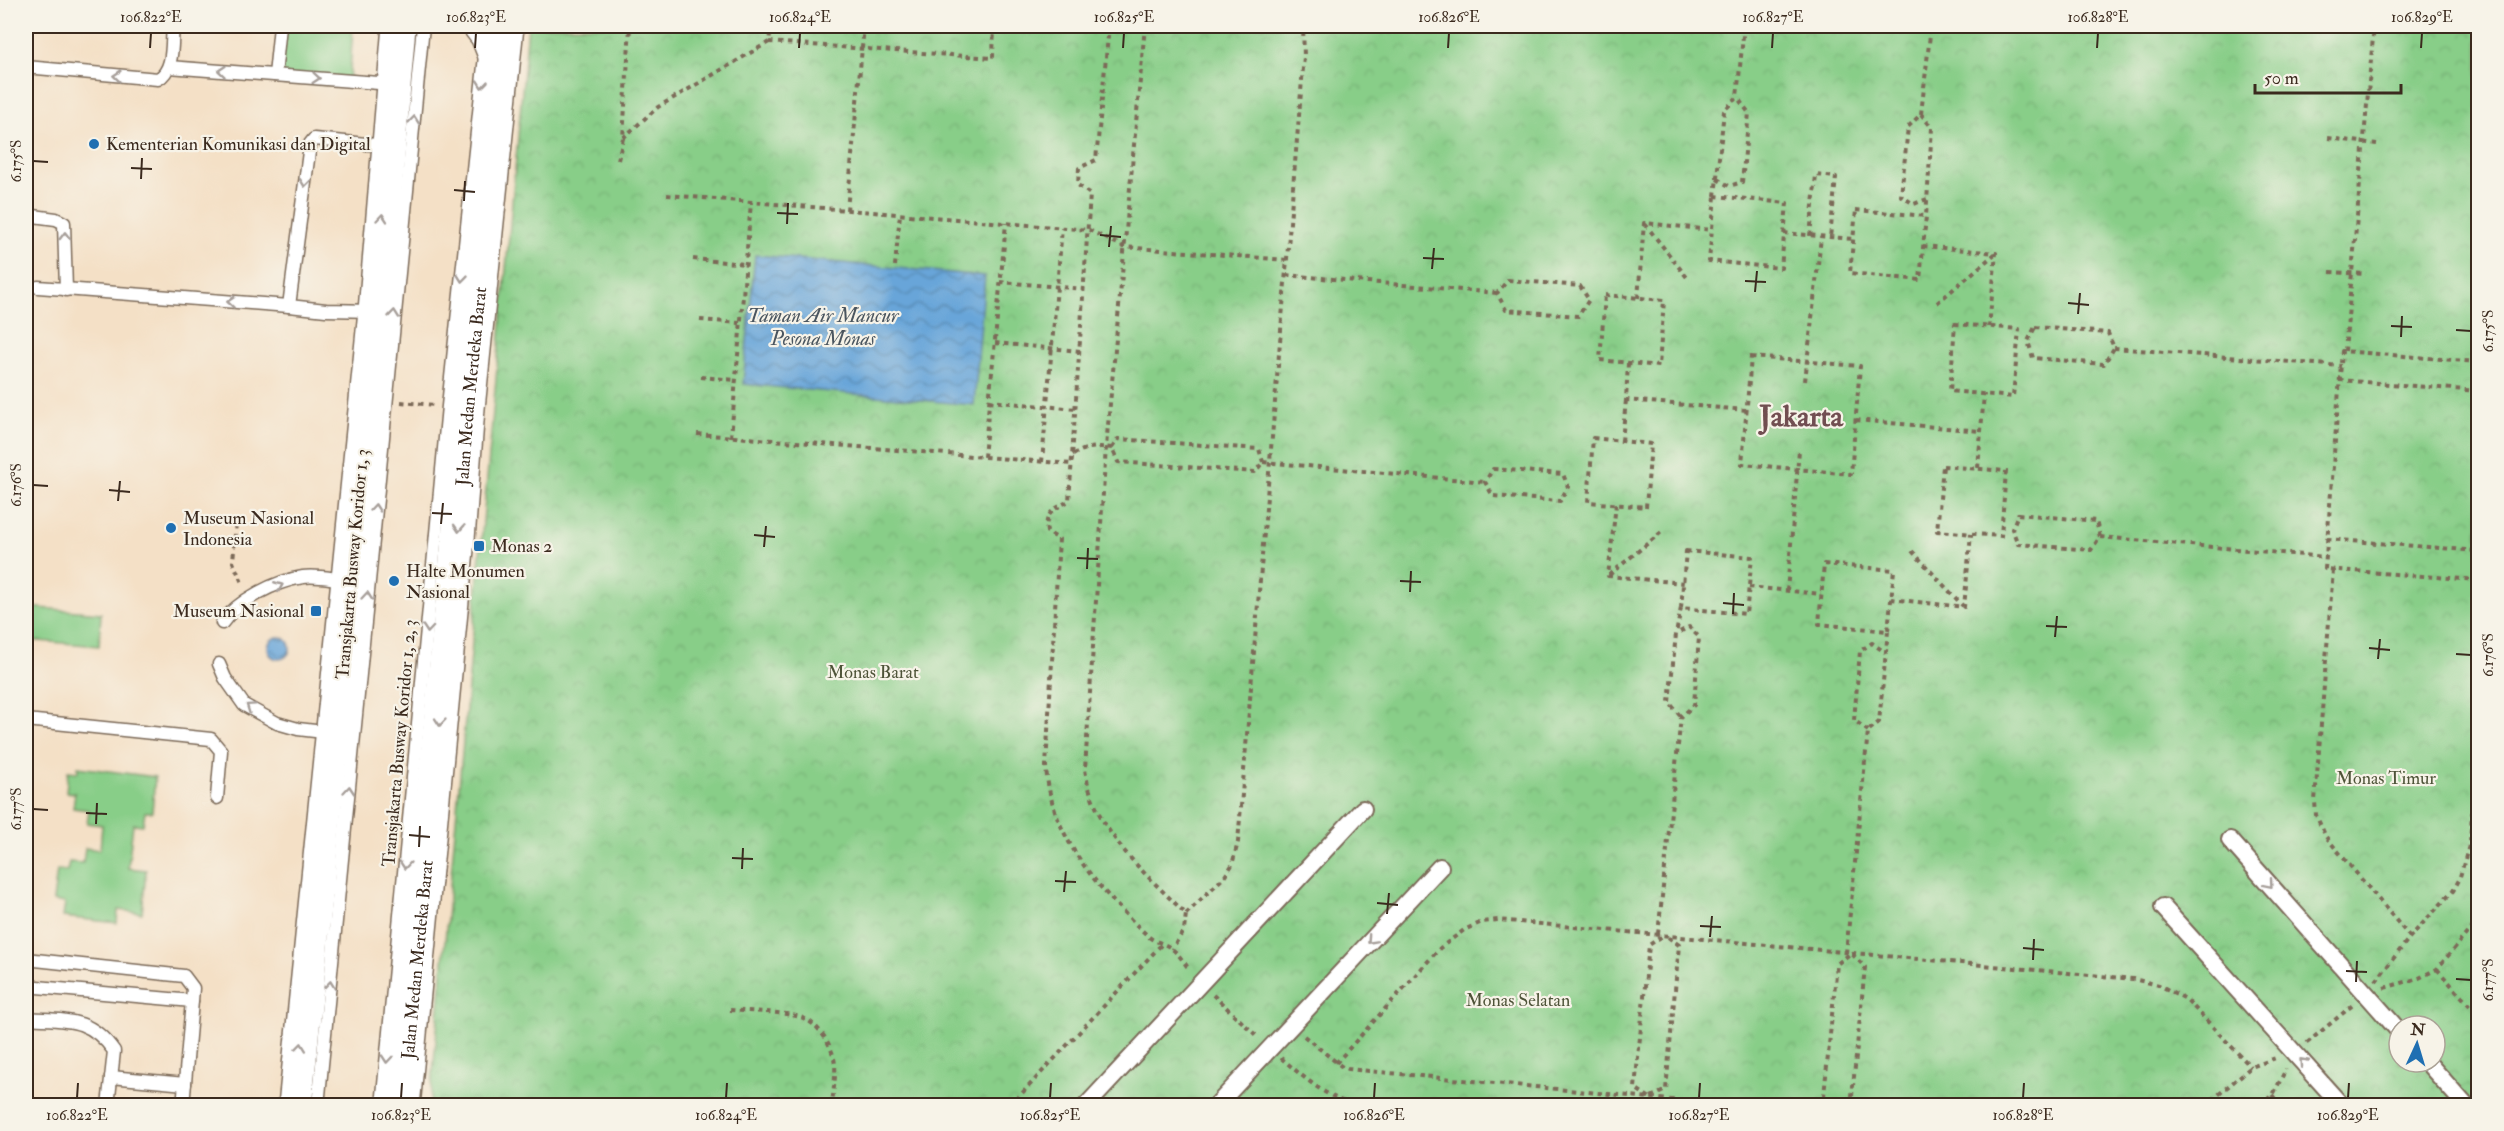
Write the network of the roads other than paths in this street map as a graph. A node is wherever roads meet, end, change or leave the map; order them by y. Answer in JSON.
{"nodes":[{"id":1,"x":173,"y":26,"type":"edge"},
{"id":2,"x":280,"y":26,"type":"edge"},
{"id":3,"x":399,"y":26,"type":"edge"},
{"id":4,"x":413,"y":26,"type":"edge"},
{"id":5,"x":423,"y":26,"type":"edge"},
{"id":6,"x":490,"y":28,"type":"edge"},
{"id":7,"x":26,"y":67,"type":"edge"},
{"id":8,"x":169,"y":67,"type":"junction"},
{"id":9,"x":395,"y":73,"type":"junction"},
{"id":10,"x":275,"y":75,"type":"junction"},
{"id":11,"x":388,"y":146,"type":"junction"},
{"id":12,"x":26,"y":215,"type":"edge"},
{"id":13,"x":38,"y":287,"type":"dead end"},
{"id":14,"x":66,"y":290,"type":"junction"},
{"id":15,"x":289,"y":306,"type":"junction"},
{"id":16,"x":375,"y":311,"type":"junction"},
{"id":17,"x":346,"y":580,"type":"junction"},
{"id":18,"x":222,"y":623,"type":"dead end"},
{"id":19,"x":219,"y":664,"type":"dead end"},
{"id":20,"x":26,"y":720,"type":"edge"},
{"id":21,"x":333,"y":734,"type":"junction"},
{"id":22,"x":217,"y":798,"type":"dead end"},
{"id":23,"x":1364,"y":809,"type":"dead end"},
{"id":24,"x":2230,"y":840,"type":"dead end"},
{"id":25,"x":1440,"y":867,"type":"dead end"},
{"id":26,"x":2163,"y":907,"type":"dead end"},
{"id":27,"x":26,"y":959,"type":"edge"},
{"id":28,"x":26,"y":986,"type":"edge"},
{"id":29,"x":192,"y":1001,"type":"junction"},
{"id":30,"x":26,"y":1018,"type":"edge"},
{"id":31,"x":2387,"y":1018,"type":"edge"},
{"id":32,"x":2438,"y":1074,"type":"edge"},
{"id":33,"x":111,"y":1077,"type":"junction"},
{"id":34,"x":185,"y":1084,"type":"junction"},
{"id":35,"x":108,"y":1106,"type":"edge"},
{"id":36,"x":183,"y":1106,"type":"edge"},
{"id":37,"x":295,"y":1106,"type":"edge"},
{"id":38,"x":318,"y":1106,"type":"edge"},
{"id":39,"x":382,"y":1106,"type":"edge"},
{"id":40,"x":403,"y":1106,"type":"edge"},
{"id":41,"x":1086,"y":1106,"type":"edge"},
{"id":42,"x":1216,"y":1106,"type":"edge"},
{"id":43,"x":2342,"y":1106,"type":"edge"},
{"id":44,"x":2466,"y":1106,"type":"edge"}],
"edges":[{"from":1,"to":8,"type":"lane"},
{"from":2,"to":10,"type":"lane"},
{"from":3,"to":9,"type":"main road"},
{"from":4,"to":9,"type":"main road"},
{"from":38,"to":5,"type":"lane","name":"Transjakarta Busway Koridor 1, 3","one_way":true},
{"from":6,"to":39,"type":"lane","name":"Transjakarta Busway Koridor 1, 2, 3","one_way":true},
{"from":6,"to":40,"type":"main road","name":"Jalan Medan Merdeka Barat","one_way":true},
{"from":8,"to":7,"type":"lane","one_way":true},
{"from":10,"to":8,"type":"lane","one_way":true},
{"from":10,"to":9,"type":"lane","one_way":true},
{"from":9,"to":11,"type":"main road"},
{"from":11,"to":15,"type":"lane","one_way":true},
{"from":16,"to":11,"type":"main road","one_way":true},
{"from":14,"to":12,"type":"lane","one_way":true},
{"from":13,"to":14,"type":"lane"},
{"from":15,"to":14,"type":"lane","one_way":true},
{"from":15,"to":16,"type":"lane"},
{"from":16,"to":17,"type":"main road"},
{"from":18,"to":17,"type":"lane","one_way":true},
{"from":17,"to":21,"type":"main road"},
{"from":21,"to":19,"type":"lane","one_way":true},
{"from":20,"to":22,"type":"lane"},
{"from":37,"to":21,"type":"main road","one_way":true},
{"from":23,"to":41,"type":"street"},
{"from":24,"to":31,"type":"street","one_way":true},
{"from":25,"to":42,"type":"street","one_way":true},
{"from":43,"to":26,"type":"street","one_way":true},
{"from":27,"to":29,"type":"lane"},
{"from":28,"to":29,"type":"lane"},
{"from":29,"to":34,"type":"lane"},
{"from":30,"to":33,"type":"lane"},
{"from":32,"to":44,"type":"street"},
{"from":33,"to":34,"type":"lane"},
{"from":33,"to":35,"type":"lane"},
{"from":34,"to":36,"type":"lane"}]}
